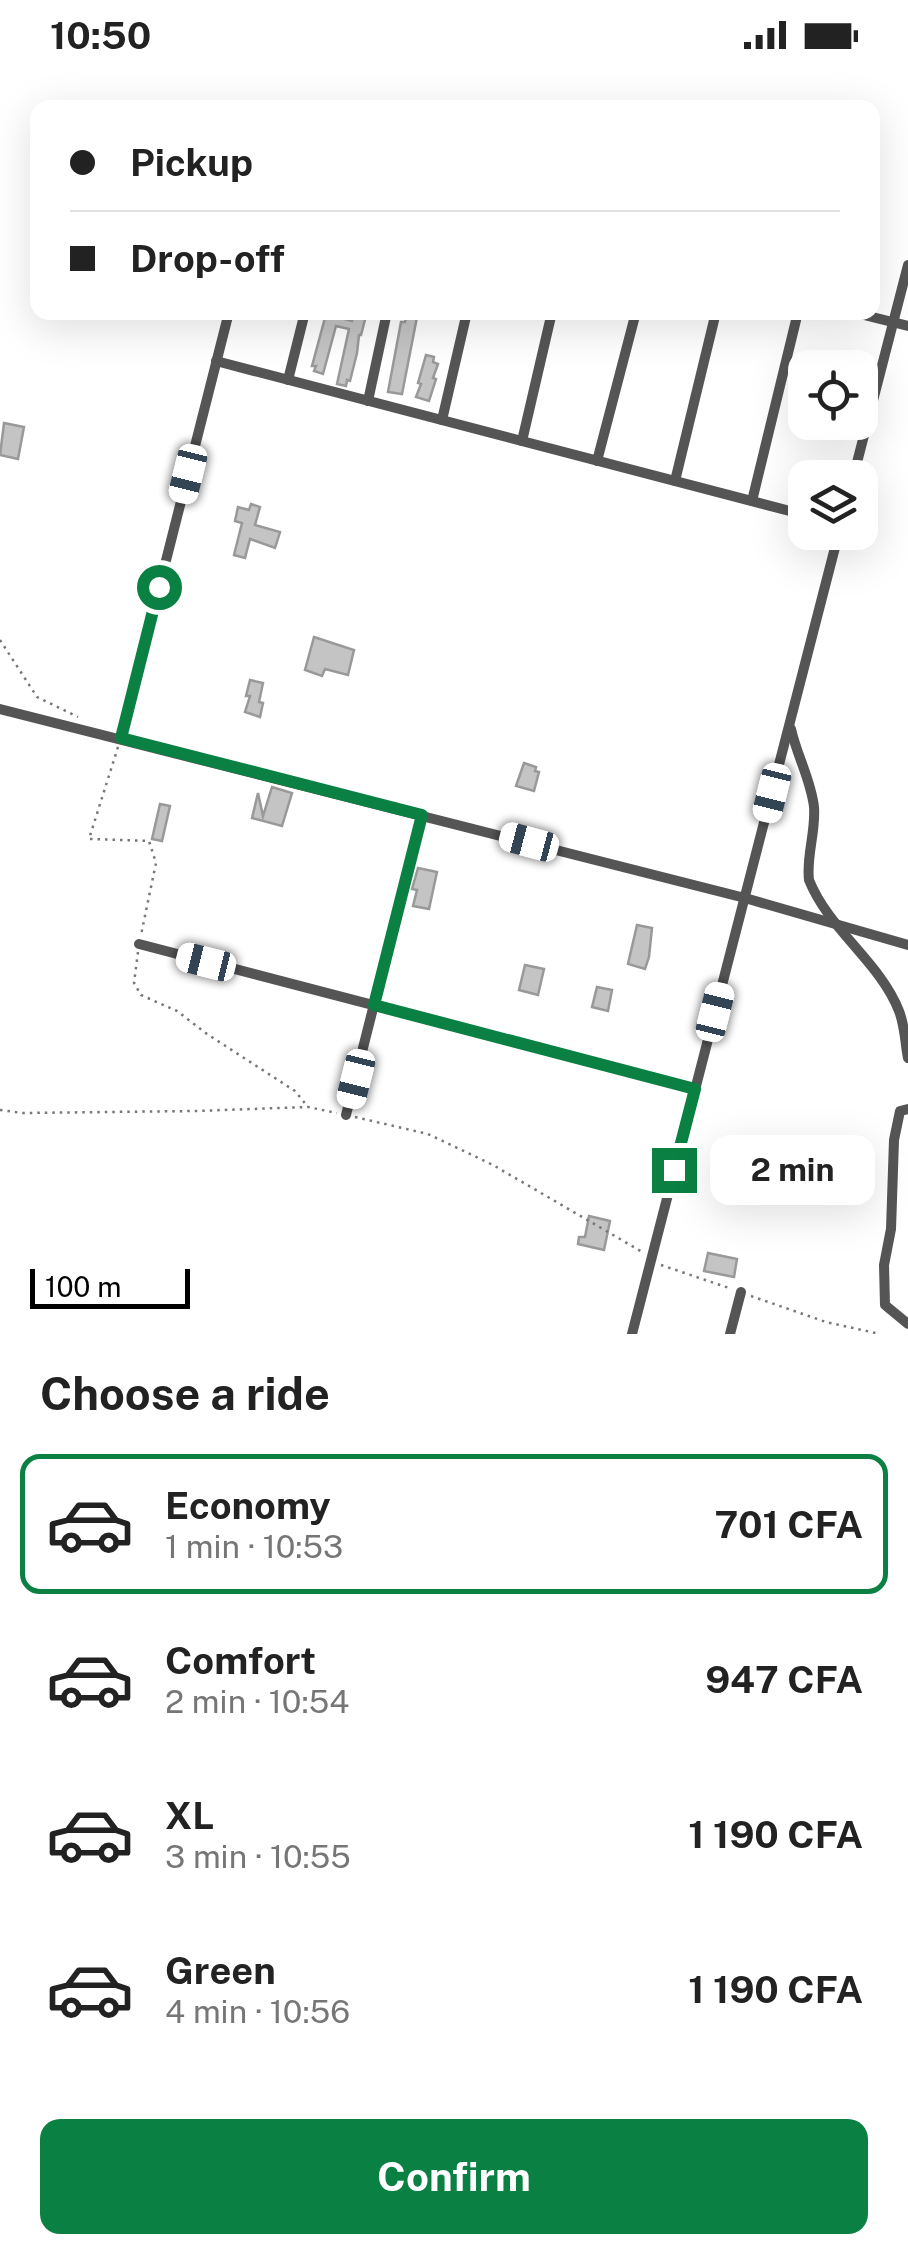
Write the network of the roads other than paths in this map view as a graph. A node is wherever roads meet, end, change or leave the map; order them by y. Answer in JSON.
{"nodes":[{"id":1,"x":908,"y":264,"type":"edge"},
{"id":2,"x":880,"y":319,"type":"edge"},
{"id":3,"x":226,"y":320,"type":"edge"},
{"id":4,"x":302,"y":320,"type":"edge"},
{"id":5,"x":385,"y":320,"type":"edge"},
{"id":6,"x":466,"y":320,"type":"edge"},
{"id":7,"x":550,"y":320,"type":"edge"},
{"id":8,"x":634,"y":320,"type":"edge"},
{"id":9,"x":714,"y":320,"type":"edge"},
{"id":10,"x":796,"y":320,"type":"edge"},
{"id":11,"x":893,"y":322,"type":"junction"},
{"id":12,"x":908,"y":326,"type":"edge"},
{"id":13,"x":216,"y":361,"type":"junction"},
{"id":14,"x":288,"y":380,"type":"junction"},
{"id":15,"x":368,"y":401,"type":"junction"},
{"id":16,"x":442,"y":420,"type":"junction"},
{"id":17,"x":522,"y":441,"type":"junction"},
{"id":18,"x":858,"y":460,"type":"edge"},
{"id":19,"x":597,"y":461,"type":"junction"},
{"id":20,"x":675,"y":481,"type":"junction"},
{"id":21,"x":752,"y":502,"type":"junction"},
{"id":22,"x":788,"y":512,"type":"edge"},
{"id":23,"x":834,"y":550,"type":"edge"},
{"id":24,"x":0,"y":708,"type":"edge"},
{"id":25,"x":790,"y":723,"type":"junction"},
{"id":26,"x":121,"y":738,"type":"junction"},
{"id":27,"x":422,"y":815,"type":"junction"},
{"id":28,"x":744,"y":898,"type":"junction"},
{"id":29,"x":836,"y":924,"type":"junction"},
{"id":30,"x":140,"y":944,"type":"road end"},
{"id":31,"x":908,"y":946,"type":"edge"},
{"id":32,"x":374,"y":1005,"type":"junction"},
{"id":33,"x":908,"y":1058,"type":"edge"},
{"id":34,"x":695,"y":1089,"type":"junction"},
{"id":35,"x":908,"y":1109,"type":"edge"},
{"id":36,"x":346,"y":1115,"type":"road end"},
{"id":37,"x":741,"y":1292,"type":"road end"},
{"id":38,"x":907,"y":1327,"type":"edge"},
{"id":39,"x":632,"y":1334,"type":"edge"},
{"id":40,"x":730,"y":1334,"type":"edge"}],
"edges":[{"from":1,"to":11,"type":"street"},
{"from":2,"to":11,"type":"street"},
{"from":3,"to":13,"type":"street"},
{"from":4,"to":14,"type":"street"},
{"from":5,"to":15,"type":"street"},
{"from":6,"to":16,"type":"street"},
{"from":7,"to":17,"type":"street"},
{"from":8,"to":19,"type":"street"},
{"from":9,"to":20,"type":"street"},
{"from":10,"to":21,"type":"street"},
{"from":11,"to":12,"type":"street"},
{"from":11,"to":18,"type":"street"},
{"from":13,"to":14,"type":"street"},
{"from":13,"to":26,"type":"street"},
{"from":14,"to":15,"type":"street"},
{"from":15,"to":16,"type":"street"},
{"from":16,"to":17,"type":"street"},
{"from":17,"to":19,"type":"street"},
{"from":19,"to":20,"type":"street"},
{"from":20,"to":21,"type":"street"},
{"from":21,"to":22,"type":"street"},
{"from":23,"to":25,"type":"street"},
{"from":24,"to":26,"type":"street"},
{"from":25,"to":28,"type":"street"},
{"from":25,"to":29,"type":"street"},
{"from":26,"to":27,"type":"street"},
{"from":27,"to":28,"type":"street"},
{"from":27,"to":32,"type":"street"},
{"from":28,"to":29,"type":"street"},
{"from":28,"to":34,"type":"street"},
{"from":29,"to":31,"type":"street"},
{"from":29,"to":33,"type":"street"},
{"from":30,"to":32,"type":"street"},
{"from":32,"to":34,"type":"street"},
{"from":32,"to":36,"type":"street"},
{"from":34,"to":39,"type":"street"},
{"from":35,"to":38,"type":"street"},
{"from":37,"to":40,"type":"street"}]}
